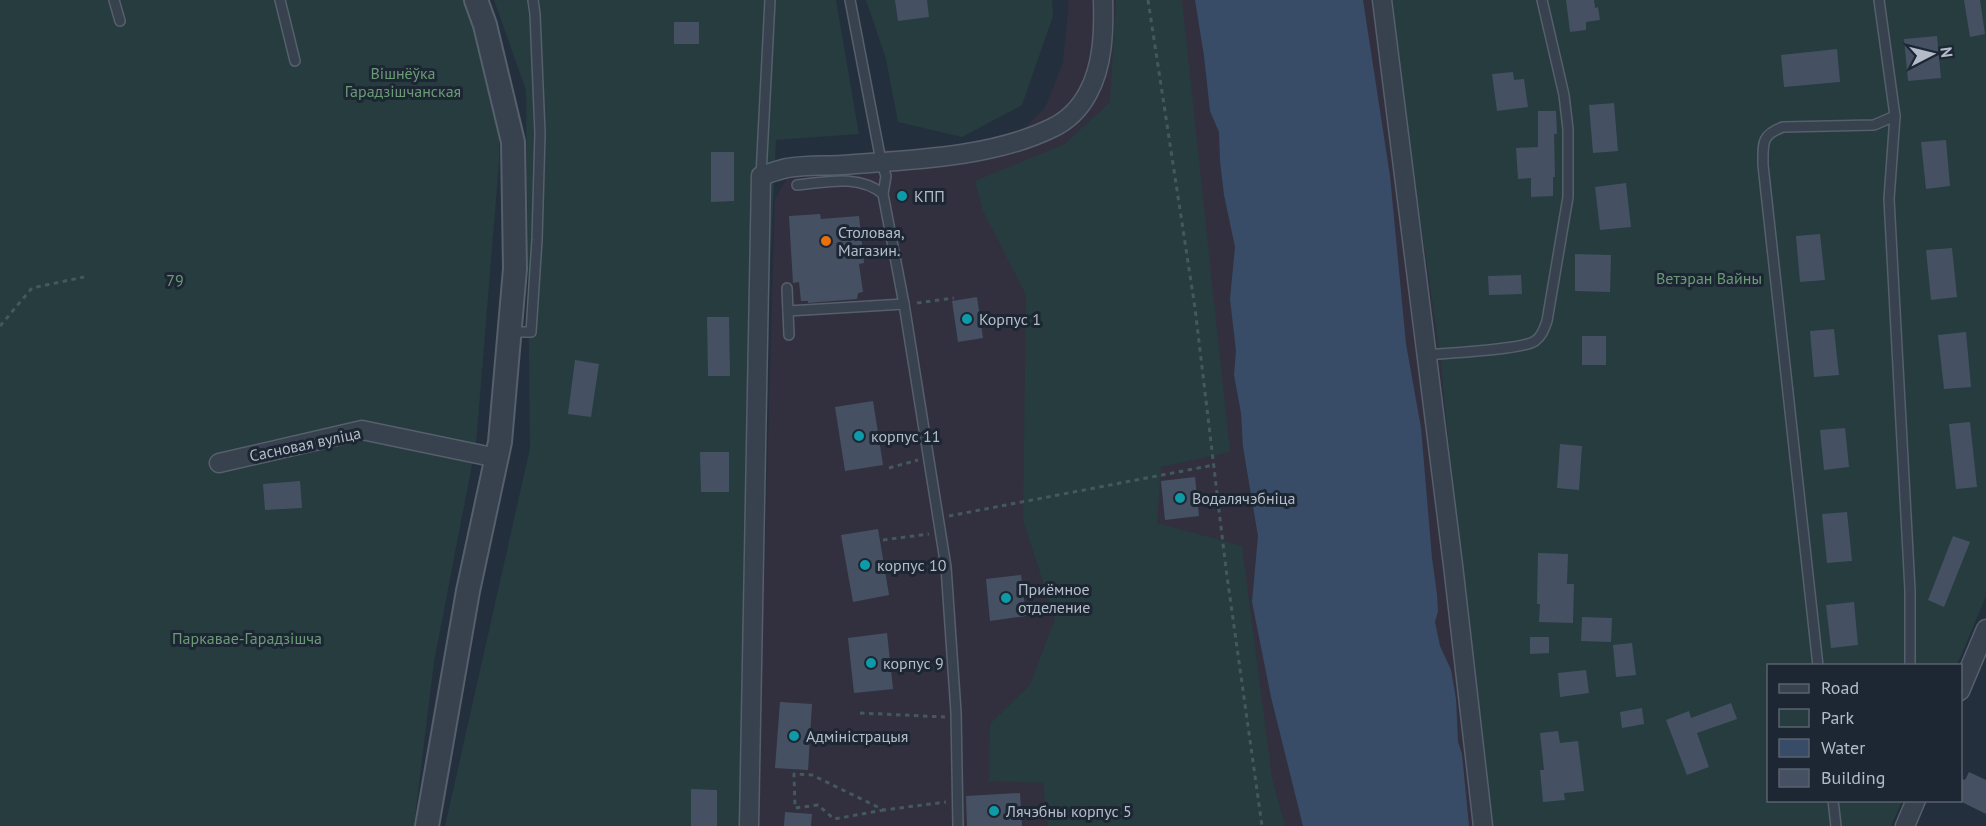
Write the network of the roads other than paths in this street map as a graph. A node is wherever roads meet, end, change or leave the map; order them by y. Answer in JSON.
{"nodes":[{"id":1,"x":114,"y":0,"type":"edge"},
{"id":2,"x":280,"y":0,"type":"edge"},
{"id":3,"x":476,"y":0,"type":"edge"},
{"id":4,"x":533,"y":0,"type":"edge"},
{"id":5,"x":770,"y":0,"type":"edge"},
{"id":6,"x":850,"y":0,"type":"edge"},
{"id":7,"x":1103,"y":0,"type":"edge"},
{"id":8,"x":1382,"y":0,"type":"edge"},
{"id":9,"x":1542,"y":0,"type":"edge"},
{"id":10,"x":1879,"y":0,"type":"edge"},
{"id":11,"x":120,"y":21,"type":"dead end"},
{"id":12,"x":295,"y":61,"type":"dead end"},
{"id":13,"x":1895,"y":116,"type":"junction"},
{"id":14,"x":881,"y":161,"type":"junction"},
{"id":15,"x":761,"y":176,"type":"junction"},
{"id":16,"x":797,"y":185,"type":"dead end"},
{"id":17,"x":883,"y":194,"type":"junction"},
{"id":18,"x":787,"y":288,"type":"dead end"},
{"id":19,"x":904,"y":304,"type":"junction"},
{"id":20,"x":788,"y":311,"type":"junction"},
{"id":21,"x":510,"y":332,"type":"junction"},
{"id":22,"x":789,"y":335,"type":"dead end"},
{"id":23,"x":1426,"y":355,"type":"junction"},
{"id":24,"x":497,"y":458,"type":"junction"},
{"id":25,"x":219,"y":463,"type":"dead end"},
{"id":26,"x":1986,"y":629,"type":"edge"},
{"id":27,"x":1818,"y":664,"type":"edge"},
{"id":28,"x":1910,"y":664,"type":"edge"},
{"id":29,"x":1962,"y":686,"type":"edge"},
{"id":30,"x":1833,"y":802,"type":"edge"},
{"id":31,"x":1916,"y":802,"type":"edge"},
{"id":32,"x":427,"y":826,"type":"edge"},
{"id":33,"x":749,"y":826,"type":"edge"},
{"id":34,"x":958,"y":826,"type":"edge"},
{"id":35,"x":1483,"y":826,"type":"edge"},
{"id":36,"x":1836,"y":826,"type":"edge"},
{"id":37,"x":1905,"y":826,"type":"edge"}],
"edges":[{"from":1,"to":11,"type":"lane"},
{"from":2,"to":12,"type":"lane"},
{"from":3,"to":21,"type":"street"},
{"from":4,"to":21,"type":"lane"},
{"from":5,"to":15,"type":"lane"},
{"from":6,"to":14,"type":"lane"},
{"from":7,"to":14,"type":"street"},
{"from":8,"to":23,"type":"street"},
{"from":9,"to":23,"type":"lane"},
{"from":10,"to":13,"type":"lane"},
{"from":13,"to":27,"type":"lane"},
{"from":13,"to":28,"type":"lane"},
{"from":14,"to":15,"type":"street"},
{"from":14,"to":17,"type":"lane"},
{"from":15,"to":33,"type":"street"},
{"from":16,"to":17,"type":"lane"},
{"from":17,"to":19,"type":"lane"},
{"from":18,"to":20,"type":"lane"},
{"from":19,"to":20,"type":"lane"},
{"from":19,"to":34,"type":"lane"},
{"from":20,"to":22,"type":"lane"},
{"from":21,"to":24,"type":"street"},
{"from":23,"to":35,"type":"street"},
{"from":24,"to":25,"type":"street","name":"Сасновая вуліца"},
{"from":24,"to":32,"type":"street"},
{"from":26,"to":29,"type":"street"},
{"from":30,"to":36,"type":"lane"},
{"from":31,"to":37,"type":"street"}]}
